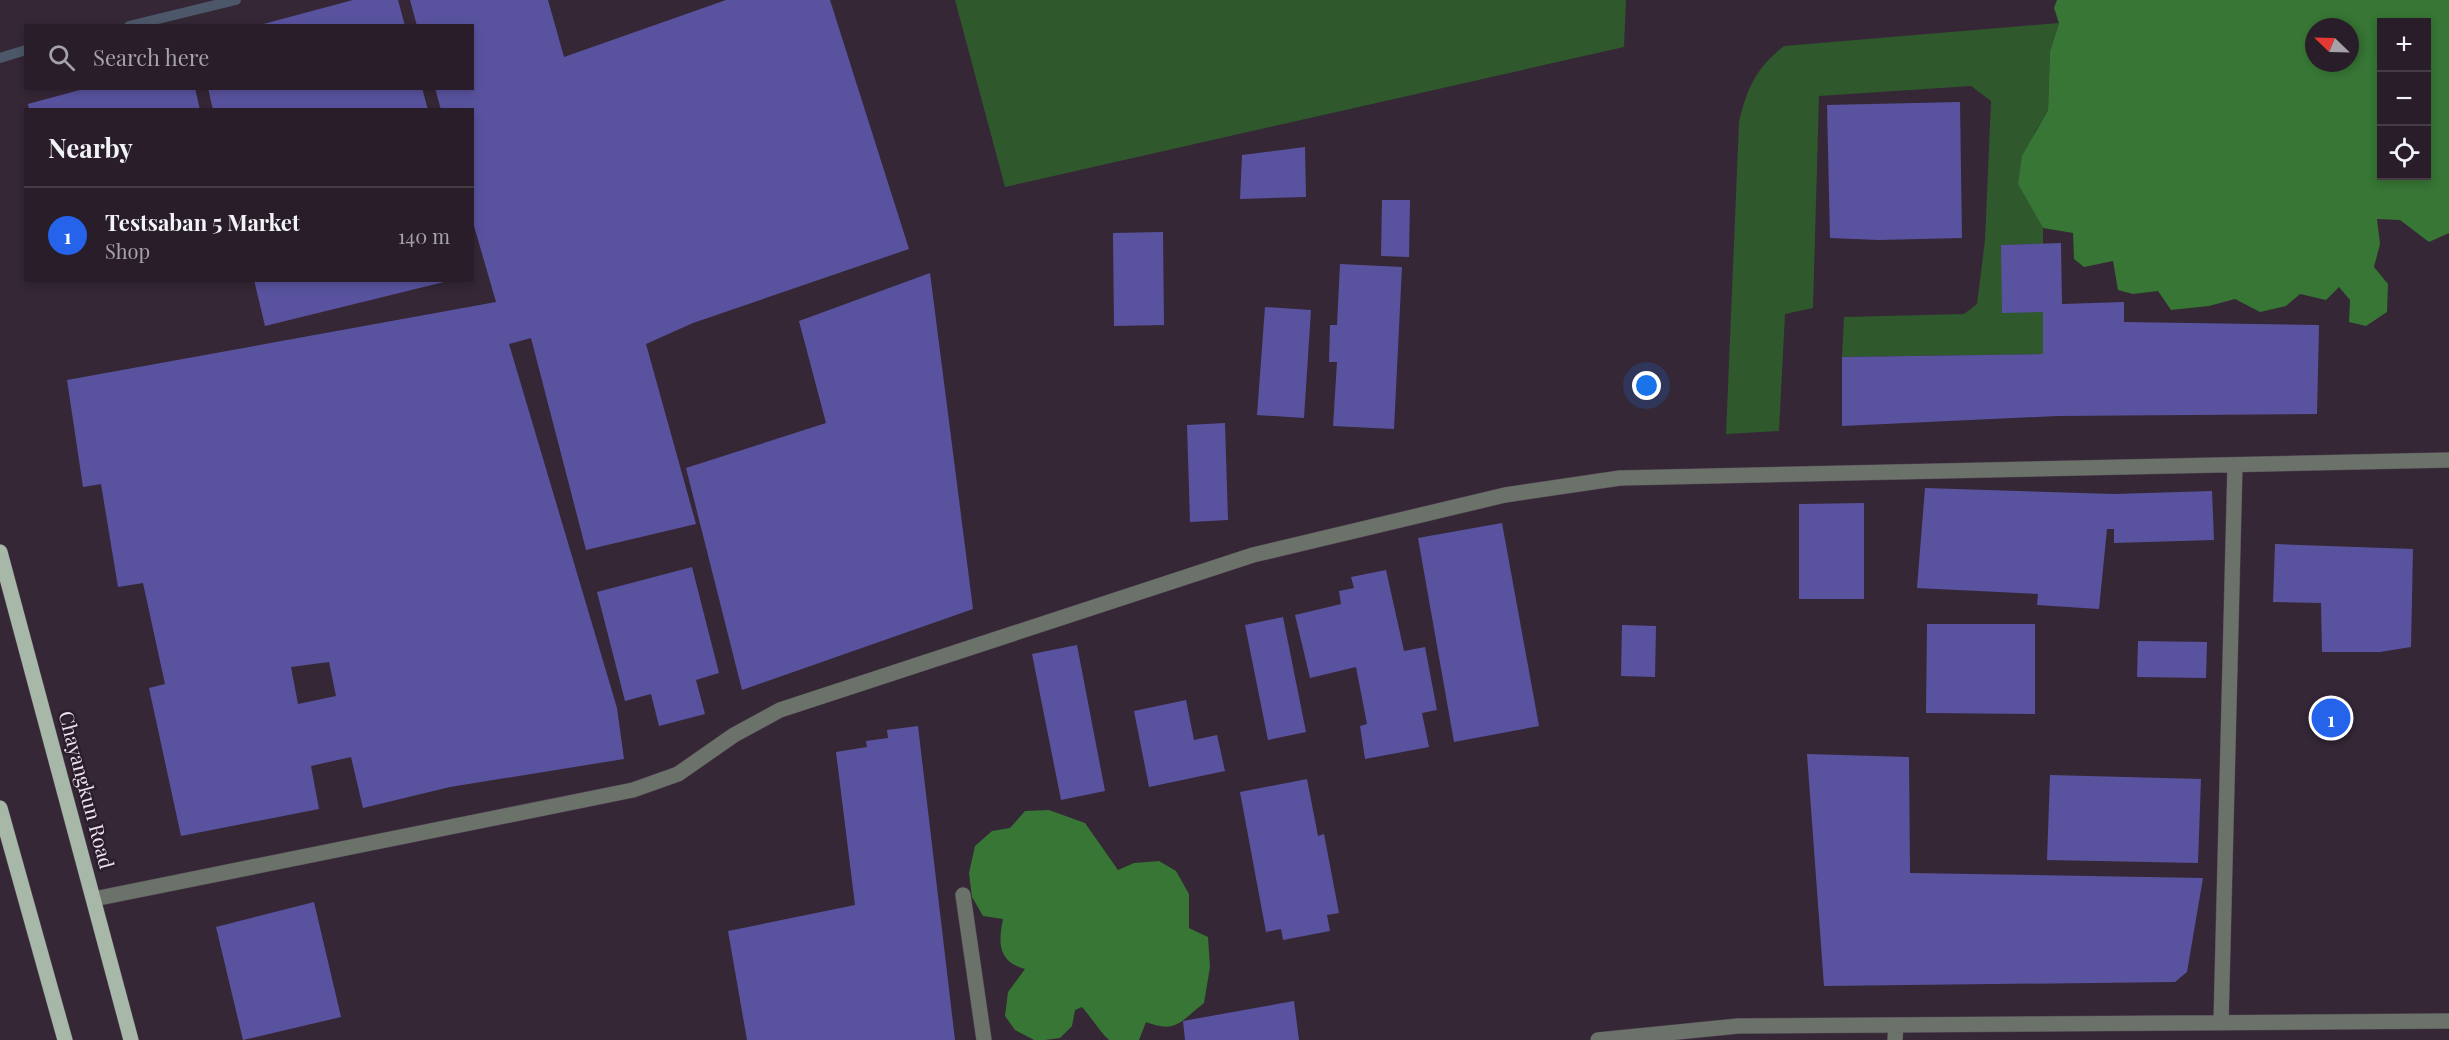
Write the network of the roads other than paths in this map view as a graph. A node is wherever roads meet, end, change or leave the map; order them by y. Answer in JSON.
{"nodes":[{"id":1,"x":2449,"y":460,"type":"edge"},
{"id":2,"x":2235,"y":465,"type":"junction"},
{"id":3,"x":0,"y":552,"type":"edge"},
{"id":4,"x":0,"y":808,"type":"edge"},
{"id":5,"x":963,"y":895,"type":"dead end"},
{"id":6,"x":94,"y":899,"type":"junction"},
{"id":7,"x":2449,"y":1021,"type":"edge"},
{"id":8,"x":2221,"y":1023,"type":"junction"},
{"id":9,"x":1896,"y":1032,"type":"edge"},
{"id":10,"x":65,"y":1040,"type":"edge"},
{"id":11,"x":131,"y":1040,"type":"edge"},
{"id":12,"x":984,"y":1040,"type":"edge"},
{"id":13,"x":1598,"y":1040,"type":"edge"}],
"edges":[{"from":1,"to":2,"type":"street"},
{"from":2,"to":6,"type":"street"},
{"from":2,"to":8,"type":"street"},
{"from":3,"to":6,"type":"main road","name":"Chayangkun Road"},
{"from":4,"to":10,"type":"main road"},
{"from":5,"to":12,"type":"street"},
{"from":6,"to":11,"type":"main road","name":"Chayangkun Road"},
{"from":7,"to":8,"type":"street"},
{"from":8,"to":9,"type":"street"},
{"from":9,"to":13,"type":"street"}]}
